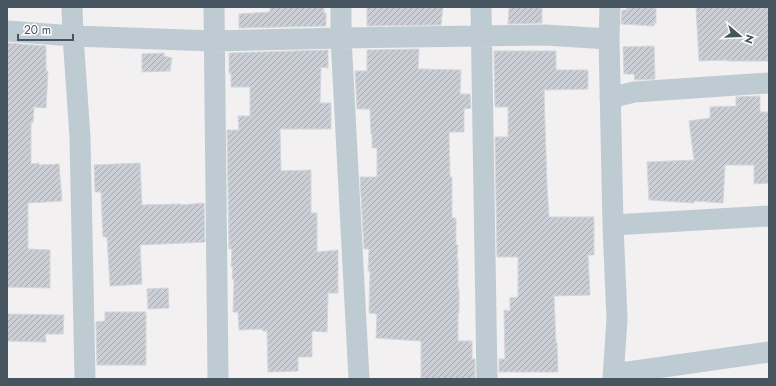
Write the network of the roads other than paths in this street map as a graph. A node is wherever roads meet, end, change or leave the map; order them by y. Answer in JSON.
{"nodes":[{"id":1,"x":72,"y":7,"type":"edge"},
{"id":2,"x":214,"y":7,"type":"edge"},
{"id":3,"x":341,"y":7,"type":"edge"},
{"id":4,"x":481,"y":7,"type":"edge"},
{"id":5,"x":610,"y":7,"type":"edge"},
{"id":6,"x":7,"y":31,"type":"edge"},
{"id":7,"x":73,"y":36,"type":"junction"},
{"id":8,"x":482,"y":36,"type":"junction"},
{"id":9,"x":341,"y":38,"type":"junction"},
{"id":10,"x":609,"y":39,"type":"junction"},
{"id":11,"x":215,"y":41,"type":"junction"},
{"id":12,"x":769,"y":84,"type":"edge"},
{"id":13,"x":610,"y":98,"type":"junction"},
{"id":14,"x":769,"y":216,"type":"edge"},
{"id":15,"x":613,"y":225,"type":"junction"},
{"id":16,"x":769,"y":352,"type":"edge"},
{"id":17,"x":613,"y":376,"type":"edge"},
{"id":18,"x":85,"y":379,"type":"edge"},
{"id":19,"x":218,"y":379,"type":"edge"},
{"id":20,"x":359,"y":379,"type":"edge"},
{"id":21,"x":487,"y":379,"type":"edge"}],
"edges":[{"from":1,"to":7,"type":"street"},
{"from":2,"to":11,"type":"street"},
{"from":3,"to":9,"type":"street"},
{"from":4,"to":8,"type":"street"},
{"from":5,"to":10,"type":"street"},
{"from":6,"to":7,"type":"street"},
{"from":7,"to":11,"type":"street"},
{"from":7,"to":18,"type":"street"},
{"from":8,"to":9,"type":"street"},
{"from":8,"to":10,"type":"street"},
{"from":8,"to":21,"type":"street"},
{"from":9,"to":11,"type":"street"},
{"from":9,"to":20,"type":"street"},
{"from":10,"to":13,"type":"street"},
{"from":11,"to":19,"type":"street"},
{"from":12,"to":13,"type":"street"},
{"from":13,"to":15,"type":"street"},
{"from":14,"to":15,"type":"street"},
{"from":15,"to":17,"type":"street"},
{"from":16,"to":17,"type":"street"}]}
